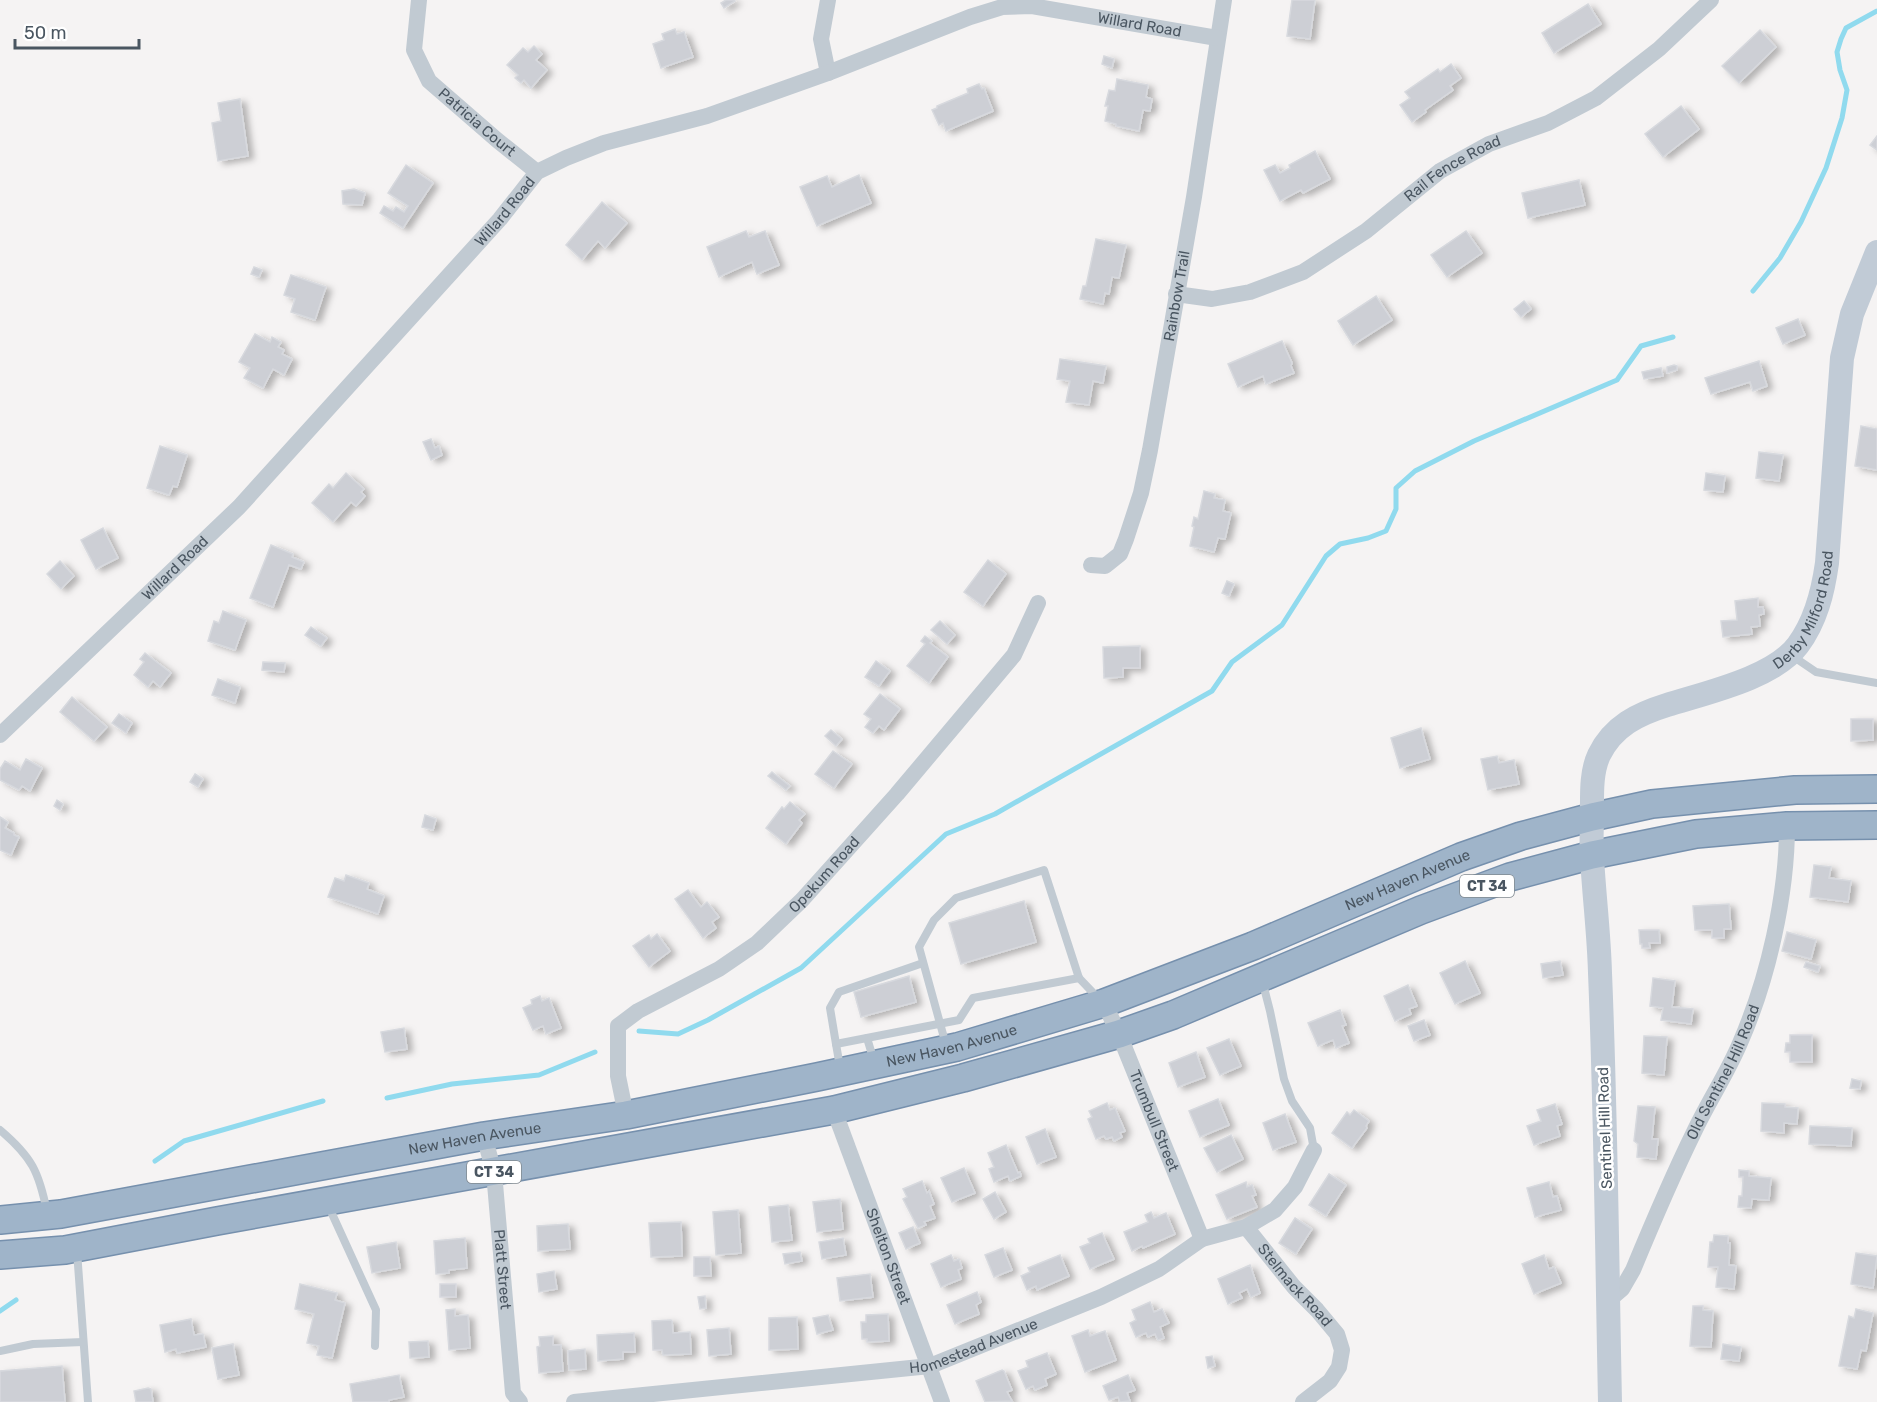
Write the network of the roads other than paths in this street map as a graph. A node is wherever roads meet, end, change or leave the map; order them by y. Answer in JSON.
{"nodes":[{"id":1,"x":418,"y":0,"type":"edge"},
{"id":2,"x":828,"y":0,"type":"edge"},
{"id":3,"x":1224,"y":0,"type":"edge"},
{"id":4,"x":1711,"y":0,"type":"edge"},
{"id":5,"x":1217,"y":38,"type":"junction"},
{"id":6,"x":828,"y":73,"type":"junction"},
{"id":7,"x":537,"y":172,"type":"junction"},
{"id":8,"x":1877,"y":252,"type":"edge"},
{"id":9,"x":1176,"y":294,"type":"junction"},
{"id":10,"x":1091,"y":564,"type":"dead end"},
{"id":11,"x":1038,"y":603,"type":"dead end"},
{"id":12,"x":1790,"y":654,"type":"junction"},
{"id":13,"x":1877,"y":683,"type":"edge"},
{"id":14,"x":0,"y":735,"type":"edge"},
{"id":15,"x":1877,"y":789,"type":"edge"},
{"id":16,"x":1592,"y":817,"type":"junction"},
{"id":17,"x":1877,"y":825,"type":"edge"},
{"id":18,"x":1787,"y":826,"type":"junction"},
{"id":19,"x":1592,"y":855,"type":"junction"},
{"id":20,"x":923,"y":963,"type":"junction"},
{"id":21,"x":1079,"y":978,"type":"junction"},
{"id":22,"x":1262,"y":978,"type":"junction"},
{"id":23,"x":1104,"y":1003,"type":"junction"},
{"id":24,"x":1119,"y":1034,"type":"junction"},
{"id":25,"x":943,"y":1036,"type":"junction"},
{"id":26,"x":867,"y":1038,"type":"junction"},
{"id":27,"x":836,"y":1044,"type":"junction"},
{"id":28,"x":875,"y":1065,"type":"junction"},
{"id":29,"x":841,"y":1072,"type":"junction"},
{"id":30,"x":834,"y":1110,"type":"junction"},
{"id":31,"x":626,"y":1115,"type":"junction"},
{"id":32,"x":0,"y":1130,"type":"edge"},
{"id":33,"x":484,"y":1136,"type":"junction"},
{"id":34,"x":1314,"y":1150,"type":"joint"},
{"id":35,"x":494,"y":1172,"type":"junction"},
{"id":36,"x":327,"y":1202,"type":"junction"},
{"id":37,"x":48,"y":1215,"type":"junction"},
{"id":38,"x":0,"y":1220,"type":"edge"},
{"id":39,"x":1246,"y":1227,"type":"junction"},
{"id":40,"x":1202,"y":1239,"type":"junction"},
{"id":41,"x":76,"y":1248,"type":"junction"},
{"id":42,"x":0,"y":1255,"type":"edge"},
{"id":43,"x":1608,"y":1301,"type":"junction"},
{"id":44,"x":83,"y":1342,"type":"junction"},
{"id":45,"x":375,"y":1346,"type":"dead end"},
{"id":46,"x":0,"y":1351,"type":"edge"},
{"id":47,"x":930,"y":1366,"type":"junction"},
{"id":48,"x":88,"y":1402,"type":"edge"},
{"id":49,"x":520,"y":1402,"type":"edge"},
{"id":50,"x":574,"y":1402,"type":"edge"},
{"id":51,"x":942,"y":1402,"type":"edge"},
{"id":52,"x":1303,"y":1402,"type":"edge"},
{"id":53,"x":1610,"y":1402,"type":"edge"}],
"edges":[{"from":1,"to":7,"type":"street","name":"Patricia Court"},
{"from":2,"to":6,"type":"street"},
{"from":3,"to":5,"type":"street","name":"Rainbow Trail"},
{"from":4,"to":9,"type":"street","name":"Rail Fence Road"},
{"from":5,"to":6,"type":"street","name":"Willard Road"},
{"from":5,"to":9,"type":"street","name":"Rainbow Trail"},
{"from":6,"to":7,"type":"street","name":"Willard Road"},
{"from":7,"to":14,"type":"street","name":"Willard Road"},
{"from":8,"to":12,"type":"main road","name":"Derby Milford Road"},
{"from":9,"to":10,"type":"street","name":"Rainbow Trail"},
{"from":11,"to":31,"type":"street","name":"Opekum Road"},
{"from":12,"to":13,"type":"lane"},
{"from":12,"to":16,"type":"main road","name":"Derby Milford Road"},
{"from":15,"to":16,"type":"highway","name":"New Haven Avenue","number":"CT 34"},
{"from":16,"to":19,"type":"main road","name":"Derby Milford Road"},
{"from":16,"to":23,"type":"highway","name":"New Haven Avenue","number":"CT 34"},
{"from":17,"to":18,"type":"highway","number":"CT 34"},
{"from":18,"to":19,"type":"highway","number":"CT 34"},
{"from":18,"to":43,"type":"street","name":"Old Sentinel Hill Road"},
{"from":19,"to":22,"type":"highway","number":"CT 34"},
{"from":19,"to":43,"type":"main road","name":"Sentinel Hill Road"},
{"from":20,"to":21,"type":"lane"},
{"from":20,"to":25,"type":"lane"},
{"from":20,"to":27,"type":"lane"},
{"from":21,"to":23,"type":"lane"},
{"from":21,"to":25,"type":"lane"},
{"from":22,"to":24,"type":"highway","number":"CT 34"},
{"from":22,"to":34,"type":"lane"},
{"from":23,"to":24,"type":"street","name":"Trumbull Street"},
{"from":23,"to":25,"type":"highway","name":"New Haven Avenue","number":"CT 34"},
{"from":24,"to":30,"type":"highway","number":"CT 34"},
{"from":24,"to":40,"type":"street","name":"Trumbull Street"},
{"from":25,"to":26,"type":"lane"},
{"from":25,"to":28,"type":"highway","name":"New Haven Avenue","number":"CT 34"},
{"from":26,"to":27,"type":"lane"},
{"from":26,"to":28,"type":"lane"},
{"from":27,"to":29,"type":"lane"},
{"from":28,"to":29,"type":"highway","name":"New Haven Avenue","number":"CT 34"},
{"from":29,"to":31,"type":"highway","name":"New Haven Avenue","number":"CT 34"},
{"from":30,"to":35,"type":"highway","number":"CT 34"},
{"from":30,"to":47,"type":"street","name":"Shelton Street"},
{"from":31,"to":33,"type":"highway","name":"New Haven Avenue","number":"CT 34"},
{"from":32,"to":37,"type":"lane"},
{"from":33,"to":35,"type":"street","name":"Platt Street"},
{"from":33,"to":37,"type":"highway","name":"New Haven Avenue","number":"CT 34"},
{"from":34,"to":39,"type":"street","name":"Homestead Avenue"},
{"from":35,"to":36,"type":"highway","number":"CT 34"},
{"from":35,"to":49,"type":"street","name":"Platt Street"},
{"from":36,"to":41,"type":"highway","number":"CT 34"},
{"from":36,"to":45,"type":"lane"},
{"from":37,"to":38,"type":"highway","name":"New Haven Avenue","number":"CT 34"},
{"from":39,"to":40,"type":"street","name":"Homestead Avenue"},
{"from":39,"to":52,"type":"street","name":"Stelmack Road"},
{"from":40,"to":47,"type":"street","name":"Homestead Avenue"},
{"from":41,"to":42,"type":"highway","number":"CT 34"},
{"from":41,"to":44,"type":"lane"},
{"from":43,"to":53,"type":"main road","name":"Sentinel Hill Road"},
{"from":44,"to":46,"type":"lane"},
{"from":44,"to":48,"type":"lane"},
{"from":47,"to":50,"type":"street","name":"Homestead Avenue"},
{"from":47,"to":51,"type":"street","name":"Shelton Street"}]}
